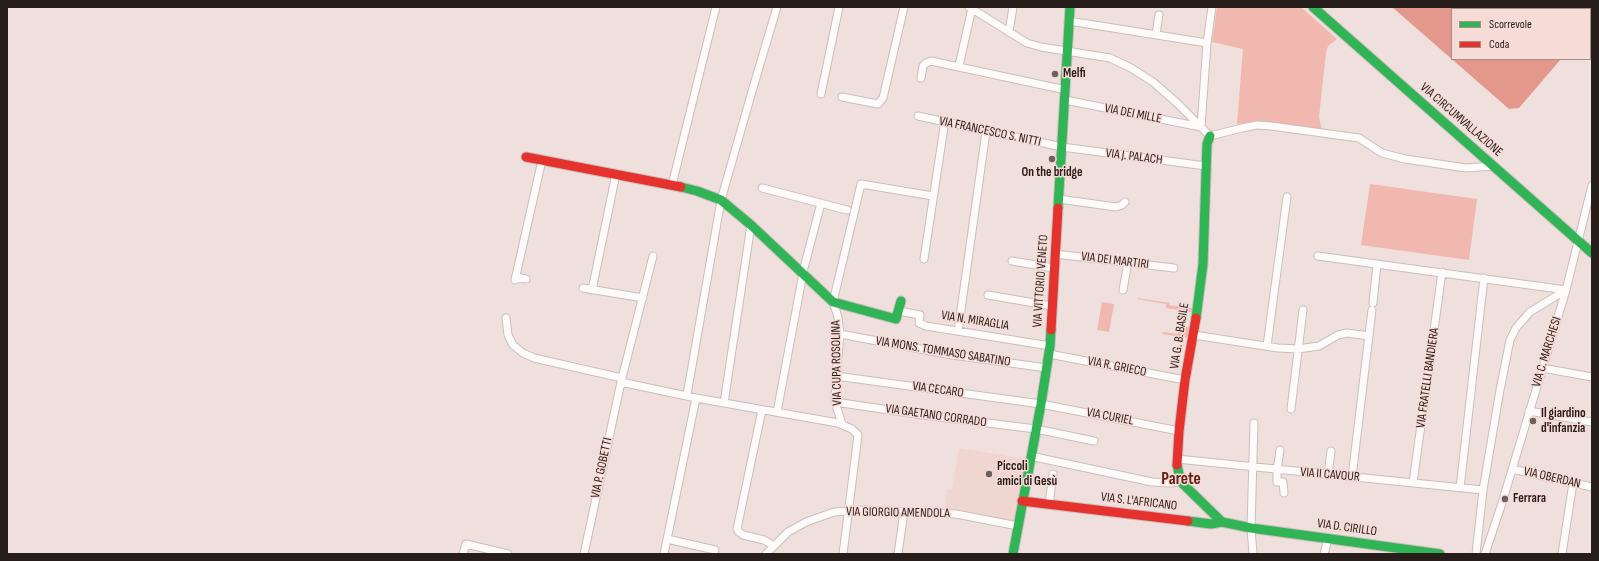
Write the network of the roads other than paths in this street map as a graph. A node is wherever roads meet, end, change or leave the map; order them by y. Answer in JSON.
{"nodes":[{"id":1,"x":716,"y":7,"type":"edge"},
{"id":2,"x":777,"y":7,"type":"edge"},
{"id":3,"x":839,"y":7,"type":"edge"},
{"id":4,"x":904,"y":7,"type":"edge"},
{"id":5,"x":1013,"y":7,"type":"edge"},
{"id":6,"x":1070,"y":7,"type":"edge"},
{"id":7,"x":1212,"y":7,"type":"edge"},
{"id":8,"x":1313,"y":7,"type":"edge"},
{"id":9,"x":971,"y":8,"type":"edge"},
{"id":10,"x":1158,"y":15,"type":"dead end"},
{"id":11,"x":1069,"y":21,"type":"junction"},
{"id":12,"x":1009,"y":32,"type":"junction"},
{"id":13,"x":1156,"y":34,"type":"junction"},
{"id":14,"x":1207,"y":43,"type":"junction"},
{"id":15,"x":1068,"y":52,"type":"junction"},
{"id":16,"x":959,"y":66,"type":"junction"},
{"id":17,"x":921,"y":78,"type":"dead end"},
{"id":18,"x":1066,"y":90,"type":"junction"},
{"id":19,"x":821,"y":94,"type":"dead end"},
{"id":20,"x":842,"y":97,"type":"dead end"},
{"id":21,"x":1065,"y":100,"type":"junction"},
{"id":22,"x":918,"y":116,"type":"dead end"},
{"id":23,"x":944,"y":127,"type":"dead end"},
{"id":24,"x":1201,"y":127,"type":"junction"},
{"id":25,"x":986,"y":132,"type":"junction"},
{"id":26,"x":1210,"y":136,"type":"junction"},
{"id":27,"x":1062,"y":147,"type":"junction"},
{"id":28,"x":526,"y":157,"type":"dead end"},
{"id":29,"x":542,"y":160,"type":"junction"},
{"id":30,"x":1206,"y":166,"type":"junction"},
{"id":31,"x":1494,"y":166,"type":"junction"},
{"id":32,"x":616,"y":174,"type":"junction"},
{"id":33,"x":672,"y":185,"type":"junction"},
{"id":34,"x":1592,"y":186,"type":"edge"},
{"id":35,"x":762,"y":188,"type":"dead end"},
{"id":36,"x":933,"y":196,"type":"junction"},
{"id":37,"x":1287,"y":197,"type":"dead end"},
{"id":38,"x":1059,"y":199,"type":"junction"},
{"id":39,"x":722,"y":200,"type":"junction"},
{"id":40,"x":1125,"y":202,"type":"dead end"},
{"id":41,"x":821,"y":203,"type":"junction"},
{"id":42,"x":847,"y":210,"type":"dead end"},
{"id":43,"x":751,"y":225,"type":"junction"},
{"id":44,"x":1579,"y":242,"type":"junction"},
{"id":45,"x":1592,"y":253,"type":"edge"},
{"id":46,"x":1055,"y":254,"type":"junction"},
{"id":47,"x":653,"y":256,"type":"dead end"},
{"id":48,"x":1318,"y":256,"type":"dead end"},
{"id":49,"x":924,"y":259,"type":"dead end"},
{"id":50,"x":1012,"y":261,"type":"dead end"},
{"id":51,"x":1128,"y":262,"type":"junction"},
{"id":52,"x":1377,"y":264,"type":"junction"},
{"id":53,"x":1054,"y":268,"type":"junction"},
{"id":54,"x":1174,"y":268,"type":"dead end"},
{"id":55,"x":1442,"y":272,"type":"junction"},
{"id":56,"x":803,"y":273,"type":"junction"},
{"id":57,"x":1484,"y":278,"type":"junction"},
{"id":58,"x":526,"y":279,"type":"dead end"},
{"id":59,"x":583,"y":288,"type":"dead end"},
{"id":60,"x":592,"y":290,"type":"junction"},
{"id":61,"x":1123,"y":290,"type":"dead end"},
{"id":62,"x":1566,"y":290,"type":"junction"},
{"id":63,"x":988,"y":295,"type":"dead end"},
{"id":64,"x":643,"y":298,"type":"junction"},
{"id":65,"x":901,"y":301,"type":"dead end"},
{"id":66,"x":833,"y":302,"type":"junction"},
{"id":67,"x":1052,"y":306,"type":"junction"},
{"id":68,"x":1304,"y":310,"type":"dead end"},
{"id":69,"x":904,"y":312,"type":"dead end"},
{"id":70,"x":506,"y":318,"type":"dead end"},
{"id":71,"x":958,"y":331,"type":"junction"},
{"id":72,"x":840,"y":334,"type":"junction"},
{"id":73,"x":1194,"y":335,"type":"junction"},
{"id":74,"x":1369,"y":336,"type":"junction"},
{"id":75,"x":1267,"y":346,"type":"junction"},
{"id":76,"x":1298,"y":349,"type":"junction"},
{"id":77,"x":1049,"y":350,"type":"junction"},
{"id":78,"x":1047,"y":368,"type":"junction"},
{"id":79,"x":1542,"y":368,"type":"junction"},
{"id":80,"x":836,"y":376,"type":"junction"},
{"id":81,"x":1592,"y":377,"type":"edge"},
{"id":82,"x":622,"y":380,"type":"junction"},
{"id":83,"x":1185,"y":380,"type":"junction"},
{"id":84,"x":686,"y":395,"type":"junction"},
{"id":85,"x":696,"y":398,"type":"junction"},
{"id":86,"x":724,"y":402,"type":"junction"},
{"id":87,"x":835,"y":402,"type":"junction"},
{"id":88,"x":1041,"y":404,"type":"junction"},
{"id":89,"x":1291,"y":409,"type":"dead end"},
{"id":90,"x":762,"y":410,"type":"junction"},
{"id":91,"x":1529,"y":411,"type":"junction"},
{"id":92,"x":777,"y":412,"type":"junction"},
{"id":93,"x":1592,"y":422,"type":"edge"},
{"id":94,"x":1254,"y":423,"type":"dead end"},
{"id":95,"x":842,"y":424,"type":"junction"},
{"id":96,"x":1036,"y":430,"type":"junction"},
{"id":97,"x":1178,"y":431,"type":"junction"},
{"id":98,"x":1094,"y":442,"type":"dead end"},
{"id":99,"x":1280,"y":450,"type":"dead end"},
{"id":100,"x":1331,"y":451,"type":"dead end"},
{"id":101,"x":1033,"y":456,"type":"junction"},
{"id":102,"x":1177,"y":459,"type":"junction"},
{"id":103,"x":1253,"y":467,"type":"junction"},
{"id":104,"x":1277,"y":470,"type":"junction"},
{"id":105,"x":1512,"y":470,"type":"junction"},
{"id":106,"x":1054,"y":474,"type":"dead end"},
{"id":107,"x":1328,"y":475,"type":"junction"},
{"id":108,"x":1352,"y":477,"type":"junction"},
{"id":109,"x":1181,"y":482,"type":"junction"},
{"id":110,"x":1414,"y":483,"type":"junction"},
{"id":111,"x":1574,"y":483,"type":"junction"},
{"id":112,"x":1592,"y":487,"type":"edge"},
{"id":113,"x":1460,"y":488,"type":"junction"},
{"id":114,"x":1483,"y":490,"type":"junction"},
{"id":115,"x":1284,"y":493,"type":"dead end"},
{"id":116,"x":1022,"y":501,"type":"junction"},
{"id":117,"x":1049,"y":504,"type":"junction"},
{"id":118,"x":848,"y":510,"type":"junction"},
{"id":119,"x":904,"y":512,"type":"junction"},
{"id":120,"x":1222,"y":522,"type":"junction"},
{"id":121,"x":1018,"y":526,"type":"junction"},
{"id":122,"x":1251,"y":528,"type":"junction"},
{"id":123,"x":667,"y":539,"type":"junction"},
{"id":124,"x":1328,"y":539,"type":"junction"},
{"id":125,"x":774,"y":546,"type":"junction"},
{"id":126,"x":715,"y":550,"type":"dead end"},
{"id":127,"x":463,"y":554,"type":"edge"},
{"id":128,"x":508,"y":554,"type":"edge"},
{"id":129,"x":584,"y":554,"type":"edge"},
{"id":130,"x":664,"y":554,"type":"edge"},
{"id":131,"x":766,"y":554,"type":"edge"},
{"id":132,"x":843,"y":554,"type":"edge"},
{"id":133,"x":898,"y":554,"type":"edge"},
{"id":134,"x":1013,"y":554,"type":"edge"},
{"id":135,"x":1253,"y":554,"type":"edge"},
{"id":136,"x":1324,"y":554,"type":"edge"},
{"id":137,"x":1440,"y":554,"type":"edge"},
{"id":138,"x":1476,"y":554,"type":"edge"},
{"id":139,"x":1485,"y":554,"type":"edge"},
{"id":140,"x":1562,"y":554,"type":"edge"}],
"edges":[{"from":1,"to":33,"type":"street"},
{"from":2,"to":39,"type":"street"},
{"from":3,"to":19,"type":"street"},
{"from":4,"to":20,"type":"street"},
{"from":5,"to":12,"type":"street"},
{"from":6,"to":11,"type":"street","name":"VIA VITTORIO VENETO"},
{"from":7,"to":14,"type":"street"},
{"from":8,"to":31,"type":"street","name":"VIA CIRCUMVALLAZIONE"},
{"from":9,"to":12,"type":"street"},
{"from":9,"to":16,"type":"street"},
{"from":10,"to":13,"type":"street"},
{"from":11,"to":13,"type":"street"},
{"from":11,"to":15,"type":"street","name":"VIA VITTORIO VENETO"},
{"from":12,"to":15,"type":"street"},
{"from":13,"to":14,"type":"street"},
{"from":14,"to":24,"type":"street"},
{"from":15,"to":18,"type":"street","name":"VIA VITTORIO VENETO"},
{"from":15,"to":24,"type":"street"},
{"from":16,"to":17,"type":"street"},
{"from":16,"to":18,"type":"street"},
{"from":18,"to":21,"type":"street","name":"VIA VITTORIO VENETO"},
{"from":21,"to":24,"type":"street","name":"VIA DEI MILLE"},
{"from":21,"to":27,"type":"street","name":"VIA VITTORIO VENETO"},
{"from":22,"to":25,"type":"street","name":"VIA FRANCESCO S. NITTI"},
{"from":23,"to":36,"type":"street"},
{"from":24,"to":26,"type":"street"},
{"from":25,"to":27,"type":"street","name":"VIA FRANCESCO S. NITTI"},
{"from":25,"to":71,"type":"street"},
{"from":26,"to":30,"type":"street","name":"VIA G. B. BASILE"},
{"from":26,"to":31,"type":"street"},
{"from":27,"to":30,"type":"street","name":"VIA J. PALACH"},
{"from":27,"to":38,"type":"street","name":"VIA VITTORIO VENETO"},
{"from":28,"to":29,"type":"street"},
{"from":29,"to":32,"type":"street"},
{"from":29,"to":58,"type":"street"},
{"from":30,"to":73,"type":"street","name":"VIA G. B. BASILE"},
{"from":31,"to":44,"type":"street","name":"VIA CIRCUMVALLAZIONE"},
{"from":32,"to":33,"type":"street"},
{"from":32,"to":60,"type":"street"},
{"from":33,"to":39,"type":"street"},
{"from":34,"to":44,"type":"street","name":"VIA C. MARCHESI"},
{"from":35,"to":41,"type":"street"},
{"from":36,"to":49,"type":"street"},
{"from":36,"to":66,"type":"street"},
{"from":37,"to":75,"type":"street"},
{"from":38,"to":40,"type":"street"},
{"from":38,"to":46,"type":"street","name":"VIA VITTORIO VENETO"},
{"from":39,"to":43,"type":"street"},
{"from":39,"to":84,"type":"street"},
{"from":41,"to":42,"type":"street"},
{"from":41,"to":56,"type":"street"},
{"from":43,"to":56,"type":"street"},
{"from":43,"to":86,"type":"street"},
{"from":44,"to":45,"type":"street","name":"VIA CIRCUMVALLAZIONE"},
{"from":44,"to":62,"type":"street","name":"VIA C. MARCHESI"},
{"from":46,"to":51,"type":"street","name":"VIA DEI MARTIRI"},
{"from":46,"to":53,"type":"street","name":"VIA VITTORIO VENETO"},
{"from":47,"to":64,"type":"street","name":"VIA P. GOBETTI"},
{"from":48,"to":52,"type":"street"},
{"from":50,"to":53,"type":"street"},
{"from":51,"to":54,"type":"street","name":"VIA DEI MARTIRI"},
{"from":51,"to":61,"type":"street"},
{"from":52,"to":55,"type":"street"},
{"from":52,"to":74,"type":"street"},
{"from":53,"to":67,"type":"street","name":"VIA VITTORIO VENETO"},
{"from":55,"to":57,"type":"street"},
{"from":55,"to":110,"type":"street","name":"VIA FRATELLI BANDIERA"},
{"from":56,"to":66,"type":"street"},
{"from":56,"to":92,"type":"street"},
{"from":57,"to":62,"type":"street"},
{"from":57,"to":113,"type":"street"},
{"from":59,"to":60,"type":"street"},
{"from":60,"to":64,"type":"street"},
{"from":62,"to":79,"type":"street","name":"VIA C. MARCHESI"},
{"from":62,"to":114,"type":"street"},
{"from":63,"to":67,"type":"street"},
{"from":64,"to":82,"type":"street","name":"VIA P. GOBETTI"},
{"from":65,"to":66,"type":"street"},
{"from":66,"to":72,"type":"street","name":"VIA CUPA ROSOLINA"},
{"from":67,"to":77,"type":"street","name":"VIA VITTORIO VENETO"},
{"from":68,"to":76,"type":"street"},
{"from":69,"to":71,"type":"street","name":"VIA N. MIRAGLIA"},
{"from":70,"to":82,"type":"street"},
{"from":71,"to":77,"type":"street","name":"VIA N. MIRAGLIA"},
{"from":72,"to":78,"type":"street","name":"VIA MONS. TOMMASO SABATINO"},
{"from":72,"to":80,"type":"street","name":"VIA CUPA ROSOLINA"},
{"from":73,"to":75,"type":"street"},
{"from":73,"to":83,"type":"street","name":"VIA G. B. BASILE"},
{"from":74,"to":76,"type":"street"},
{"from":74,"to":108,"type":"street"},
{"from":75,"to":76,"type":"street"},
{"from":76,"to":89,"type":"street"},
{"from":77,"to":78,"type":"street","name":"VIA VITTORIO VENETO"},
{"from":77,"to":83,"type":"street","name":"VIA R. GRIECO"},
{"from":78,"to":88,"type":"street","name":"VIA VITTORIO VENETO"},
{"from":79,"to":81,"type":"street"},
{"from":79,"to":91,"type":"street","name":"VIA C. MARCHESI"},
{"from":80,"to":87,"type":"street","name":"VIA CUPA ROSOLINA"},
{"from":80,"to":88,"type":"street","name":"VIA CECARO"},
{"from":82,"to":84,"type":"street"},
{"from":82,"to":129,"type":"street","name":"VIA P. GOBETTI"},
{"from":83,"to":97,"type":"street","name":"VIA G. B. BASILE"},
{"from":84,"to":85,"type":"street"},
{"from":85,"to":86,"type":"street"},
{"from":85,"to":123,"type":"street"},
{"from":86,"to":90,"type":"street"},
{"from":87,"to":95,"type":"street","name":"VIA CUPA ROSOLINA"},
{"from":87,"to":96,"type":"street","name":"VIA GAETANO CORRADO"},
{"from":88,"to":96,"type":"street","name":"VIA VITTORIO VENETO"},
{"from":88,"to":97,"type":"street","name":"VIA CURIEL"},
{"from":90,"to":92,"type":"street"},
{"from":90,"to":125,"type":"street"},
{"from":91,"to":93,"type":"street"},
{"from":91,"to":105,"type":"street","name":"VIA C. MARCHESI"},
{"from":92,"to":95,"type":"street"},
{"from":94,"to":103,"type":"street"},
{"from":95,"to":118,"type":"street"},
{"from":96,"to":98,"type":"street","name":"VIA GAETANO CORRADO"},
{"from":96,"to":101,"type":"street","name":"VIA VITTORIO VENETO"},
{"from":97,"to":102,"type":"street","name":"VIA G. B. BASILE"},
{"from":99,"to":104,"type":"street"},
{"from":100,"to":107,"type":"street"},
{"from":101,"to":109,"type":"street"},
{"from":101,"to":116,"type":"street","name":"VIA VITTORIO VENETO"},
{"from":102,"to":103,"type":"street","name":"VIA II CAVOUR"},
{"from":102,"to":109,"type":"street","name":"VIA G. B. BASILE"},
{"from":103,"to":104,"type":"street","name":"VIA II CAVOUR"},
{"from":103,"to":122,"type":"street"},
{"from":104,"to":107,"type":"street","name":"VIA II CAVOUR"},
{"from":104,"to":115,"type":"street"},
{"from":105,"to":111,"type":"street","name":"VIA OBERDAN"},
{"from":105,"to":139,"type":"street","name":"VIA C. MARCHESI"},
{"from":106,"to":117,"type":"street"},
{"from":107,"to":108,"type":"street","name":"VIA II CAVOUR"},
{"from":108,"to":110,"type":"street","name":"VIA II CAVOUR"},
{"from":109,"to":120,"type":"street"},
{"from":110,"to":113,"type":"street","name":"VIA II CAVOUR"},
{"from":111,"to":112,"type":"street","name":"VIA OBERDAN"},
{"from":111,"to":140,"type":"street"},
{"from":113,"to":114,"type":"street","name":"VIA II CAVOUR"},
{"from":114,"to":138,"type":"street"},
{"from":116,"to":117,"type":"street","name":"VIA S. L'AFRICANO"},
{"from":116,"to":121,"type":"street","name":"VIA VITTORIO VENETO"},
{"from":117,"to":120,"type":"street","name":"VIA S. L'AFRICANO"},
{"from":118,"to":119,"type":"street","name":"VIA GIORGIO AMENDOLA"},
{"from":118,"to":125,"type":"street","name":"VIA GIORGIO AMENDOLA"},
{"from":118,"to":132,"type":"street"},
{"from":119,"to":121,"type":"street","name":"VIA GIORGIO AMENDOLA"},
{"from":119,"to":133,"type":"street"},
{"from":120,"to":122,"type":"street","name":"VIA S. L'AFRICANO"},
{"from":121,"to":134,"type":"street","name":"VIA VITTORIO VENETO"},
{"from":122,"to":124,"type":"street","name":"VIA D. CIRILLO"},
{"from":122,"to":135,"type":"street"},
{"from":123,"to":126,"type":"street"},
{"from":123,"to":130,"type":"street"},
{"from":124,"to":136,"type":"street"},
{"from":124,"to":137,"type":"street","name":"VIA D. CIRILLO"},
{"from":125,"to":131,"type":"street","name":"VIA GIORGIO AMENDOLA"},
{"from":127,"to":128,"type":"street"}]}
